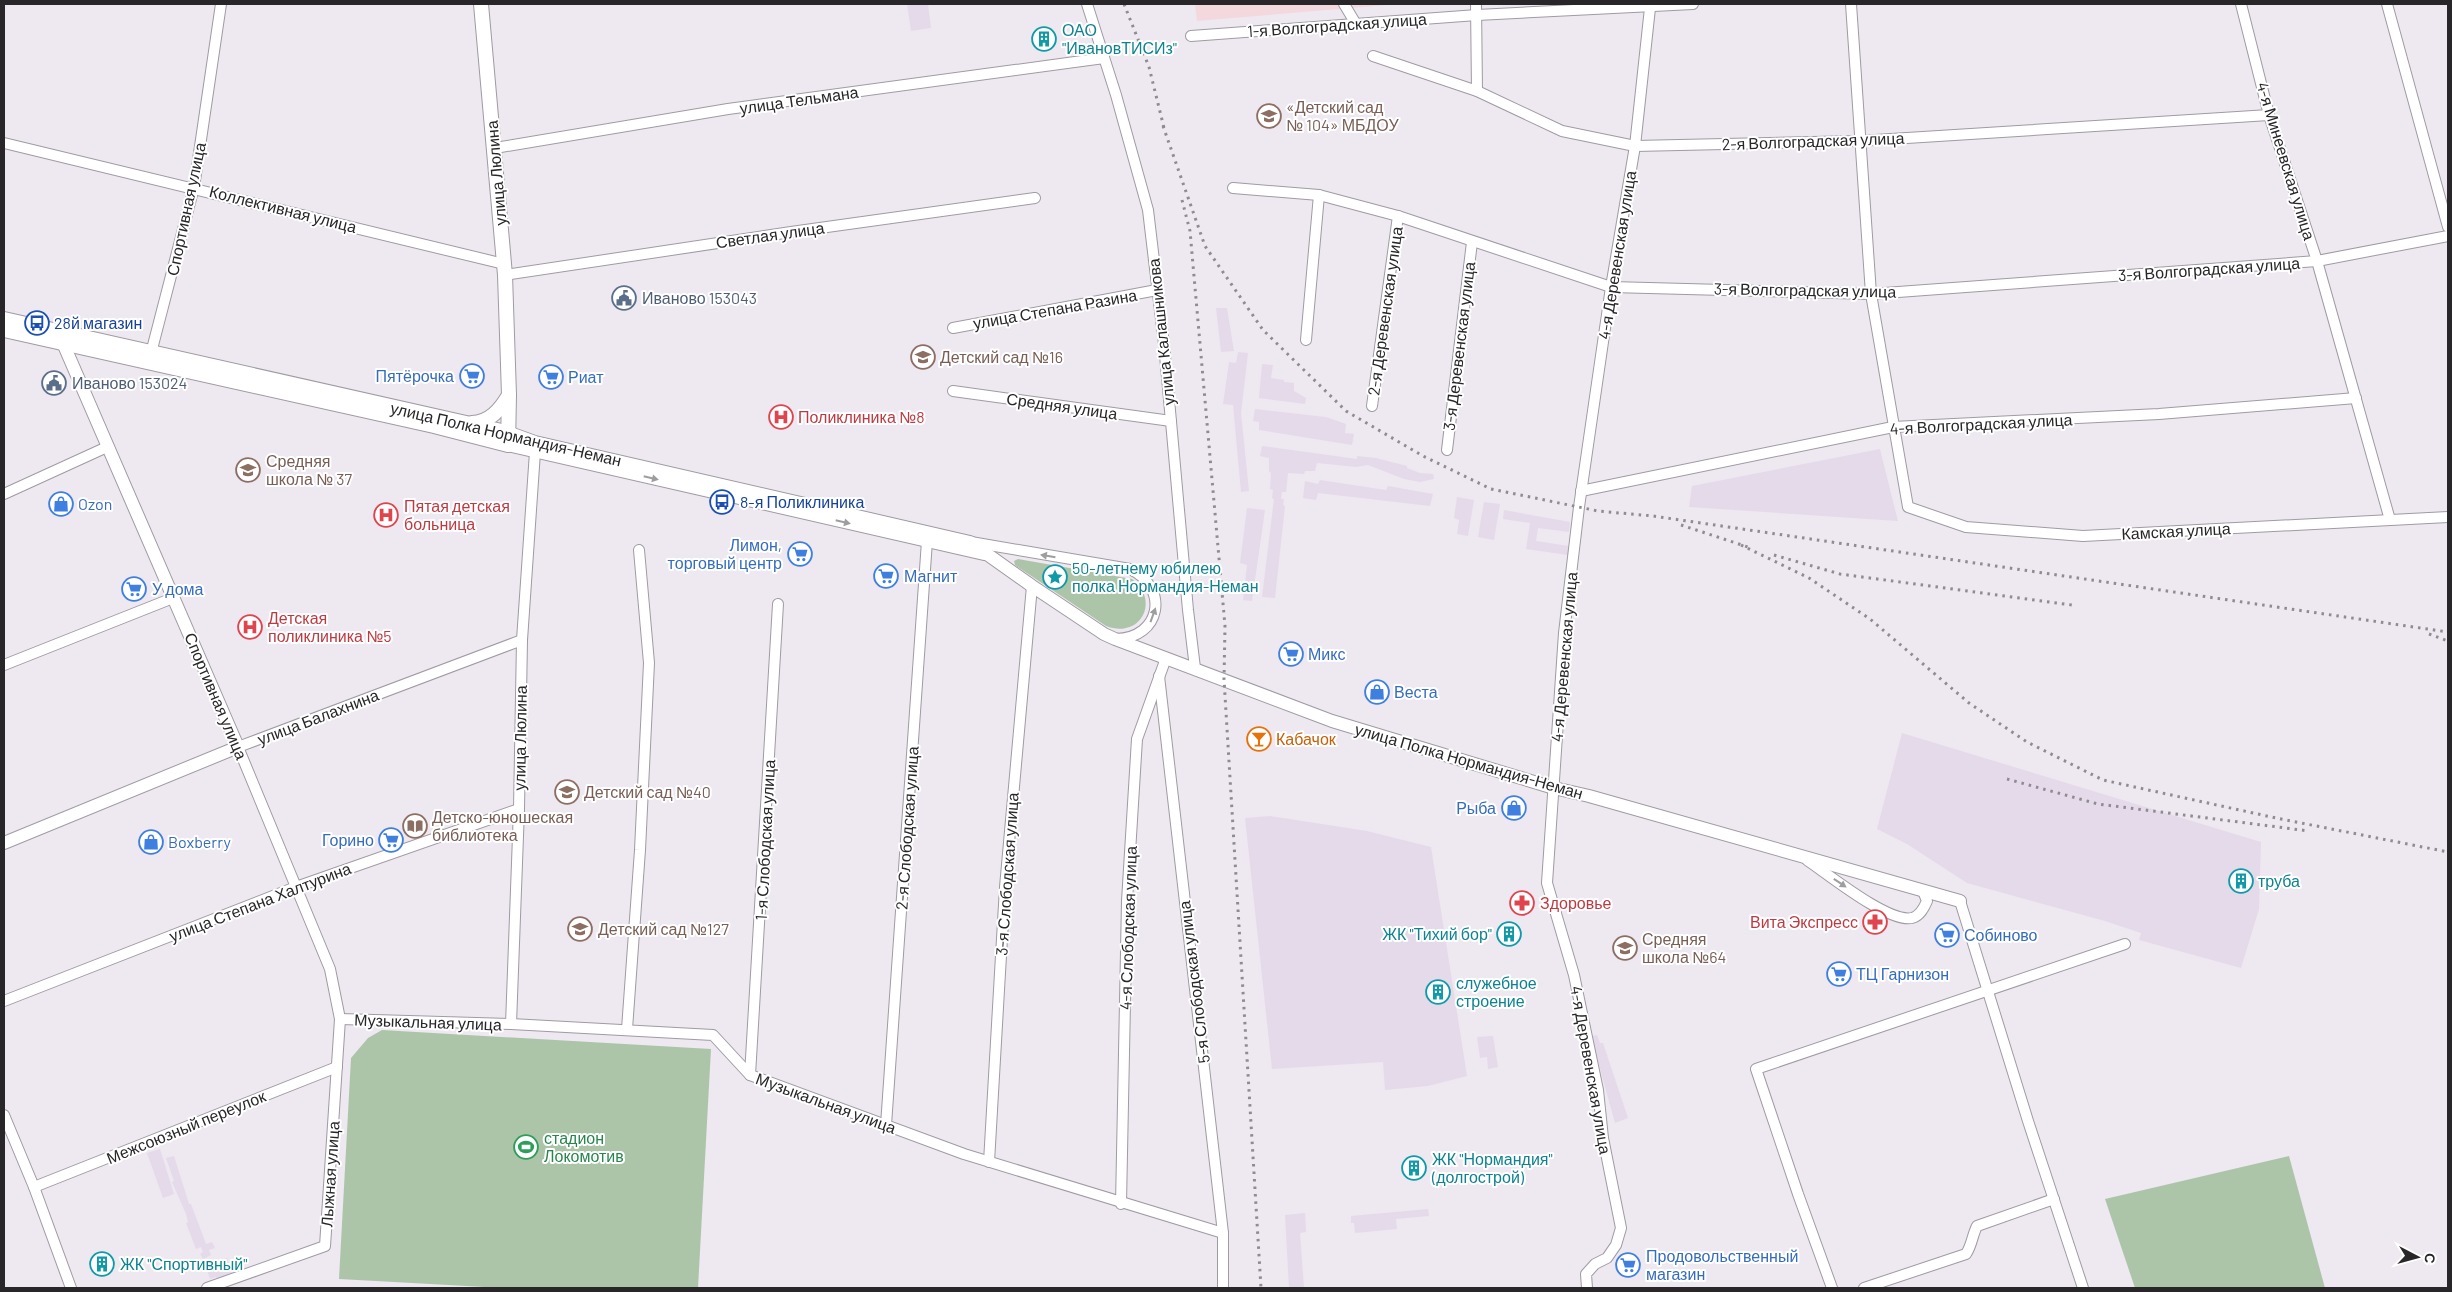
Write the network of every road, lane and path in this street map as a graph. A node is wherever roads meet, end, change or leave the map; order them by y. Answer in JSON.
{"nodes":[{"id":1,"x":221,"y":4,"type":"edge"},
{"id":2,"x":481,"y":4,"type":"edge"},
{"id":3,"x":1087,"y":4,"type":"edge"},
{"id":4,"x":1344,"y":4,"type":"edge"},
{"id":5,"x":1476,"y":4,"type":"edge"},
{"id":6,"x":1693,"y":4,"type":"edge"},
{"id":7,"x":1851,"y":4,"type":"edge"},
{"id":8,"x":2241,"y":4,"type":"edge"},
{"id":9,"x":2387,"y":4,"type":"edge"},
{"id":10,"x":1650,"y":8,"type":"junction"},
{"id":11,"x":1477,"y":15,"type":"junction"},
{"id":12,"x":1356,"y":24,"type":"junction"},
{"id":13,"x":1191,"y":36,"type":"dead end"},
{"id":14,"x":1373,"y":56,"type":"dead end"},
{"id":15,"x":1104,"y":58,"type":"junction"},
{"id":16,"x":1476,"y":91,"type":"junction"},
{"id":17,"x":2269,"y":115,"type":"junction"},
{"id":18,"x":1859,"y":141,"type":"junction"},
{"id":19,"x":4,"y":143,"type":"edge"},
{"id":20,"x":1636,"y":146,"type":"junction"},
{"id":21,"x":495,"y":148,"type":"junction"},
{"id":22,"x":194,"y":187,"type":"junction"},
{"id":23,"x":1233,"y":188,"type":"dead end"},
{"id":24,"x":1319,"y":195,"type":"junction"},
{"id":25,"x":1035,"y":198,"type":"dead end"},
{"id":26,"x":1398,"y":216,"type":"junction"},
{"id":27,"x":2448,"y":227,"type":"edge"},
{"id":28,"x":2448,"y":236,"type":"edge"},
{"id":29,"x":1472,"y":242,"type":"junction"},
{"id":30,"x":2317,"y":261,"type":"junction"},
{"id":31,"x":504,"y":270,"type":"junction"},
{"id":32,"x":1611,"y":287,"type":"junction"},
{"id":33,"x":1157,"y":290,"type":"junction"},
{"id":34,"x":1871,"y":294,"type":"junction"},
{"id":35,"x":4,"y":319,"type":"edge"},
{"id":36,"x":953,"y":328,"type":"dead end"},
{"id":37,"x":4,"y":330,"type":"edge"},
{"id":38,"x":64,"y":338,"type":"junction"},
{"id":39,"x":1306,"y":340,"type":"dead end"},
{"id":40,"x":508,"y":342,"type":"junction"},
{"id":41,"x":152,"y":353,"type":"junction"},
{"id":42,"x":953,"y":391,"type":"dead end"},
{"id":43,"x":509,"y":395,"type":"junction"},
{"id":44,"x":2356,"y":398,"type":"junction"},
{"id":45,"x":1372,"y":406,"type":"dead end"},
{"id":46,"x":1171,"y":421,"type":"junction"},
{"id":47,"x":465,"y":423,"type":"junction"},
{"id":48,"x":1893,"y":427,"type":"junction"},
{"id":49,"x":513,"y":441,"type":"junction"},
{"id":50,"x":107,"y":447,"type":"junction"},
{"id":51,"x":1446,"y":450,"type":"dead end"},
{"id":52,"x":535,"y":452,"type":"junction"},
{"id":53,"x":1581,"y":491,"type":"junction"},
{"id":54,"x":4,"y":494,"type":"edge"},
{"id":55,"x":2448,"y":517,"type":"edge"},
{"id":56,"x":2390,"y":520,"type":"junction"},
{"id":57,"x":927,"y":537,"type":"junction"},
{"id":58,"x":970,"y":542,"type":"junction"},
{"id":59,"x":638,"y":550,"type":"dead end"},
{"id":60,"x":1002,"y":563,"type":"junction"},
{"id":61,"x":1032,"y":586,"type":"junction"},
{"id":62,"x":173,"y":598,"type":"junction"},
{"id":63,"x":778,"y":604,"type":"dead end"},
{"id":64,"x":1115,"y":639,"type":"junction"},
{"id":65,"x":522,"y":640,"type":"junction"},
{"id":66,"x":1166,"y":658,"type":"junction"},
{"id":67,"x":4,"y":665,"type":"edge"},
{"id":68,"x":1195,"y":668,"type":"junction"},
{"id":69,"x":1159,"y":676,"type":"junction"},
{"id":70,"x":238,"y":747,"type":"junction"},
{"id":71,"x":1554,"y":788,"type":"junction"},
{"id":72,"x":520,"y":809,"type":"junction"},
{"id":73,"x":4,"y":843,"type":"edge"},
{"id":74,"x":1800,"y":856,"type":"junction"},
{"id":75,"x":296,"y":886,"type":"junction"},
{"id":76,"x":1923,"y":891,"type":"junction"},
{"id":77,"x":1960,"y":901,"type":"joint"},
{"id":78,"x":2125,"y":944,"type":"dead end"},
{"id":79,"x":1987,"y":991,"type":"junction"},
{"id":80,"x":4,"y":1001,"type":"edge"},
{"id":81,"x":340,"y":1019,"type":"junction"},
{"id":82,"x":511,"y":1024,"type":"junction"},
{"id":83,"x":627,"y":1029,"type":"junction"},
{"id":84,"x":337,"y":1067,"type":"junction"},
{"id":85,"x":750,"y":1075,"type":"junction"},
{"id":86,"x":4,"y":1115,"type":"edge"},
{"id":87,"x":886,"y":1125,"type":"junction"},
{"id":88,"x":989,"y":1162,"type":"junction"},
{"id":89,"x":34,"y":1187,"type":"junction"},
{"id":90,"x":2054,"y":1199,"type":"junction"},
{"id":91,"x":1121,"y":1204,"type":"junction"},
{"id":92,"x":1223,"y":1233,"type":"junction"},
{"id":93,"x":71,"y":1288,"type":"edge"},
{"id":94,"x":207,"y":1288,"type":"edge"},
{"id":95,"x":1223,"y":1288,"type":"edge"},
{"id":96,"x":1587,"y":1288,"type":"edge"},
{"id":97,"x":1832,"y":1288,"type":"edge"},
{"id":98,"x":1864,"y":1288,"type":"edge"},
{"id":99,"x":2083,"y":1288,"type":"edge"}],
"edges":[{"from":1,"to":22,"type":"street","name":"Спортивная улица"},
{"from":2,"to":21,"type":"main road","name":"улица Люлина"},
{"from":3,"to":15,"type":"street","name":"улица Калашникова"},
{"from":4,"to":12,"type":"street"},
{"from":5,"to":11,"type":"street"},
{"from":6,"to":10,"type":"street","name":"1-я Волгоградская улица"},
{"from":7,"to":18,"type":"street"},
{"from":8,"to":17,"type":"street","name":"4-я Минеевская улица"},
{"from":9,"to":27,"type":"street"},
{"from":10,"to":11,"type":"street","name":"1-я Волгоградская улица"},
{"from":10,"to":20,"type":"street","name":"4-я Деревенская улица"},
{"from":11,"to":12,"type":"street","name":"1-я Волгоградская улица"},
{"from":11,"to":16,"type":"street"},
{"from":12,"to":13,"type":"street","name":"1-я Волгоградская улица"},
{"from":14,"to":16,"type":"street","name":"2-я Волгоградская улица"},
{"from":15,"to":21,"type":"street","name":"улица Тельмана"},
{"from":15,"to":33,"type":"street","name":"улица Калашникова"},
{"from":16,"to":20,"type":"street","name":"2-я Волгоградская улица"},
{"from":17,"to":18,"type":"street","name":"2-я Волгоградская улица"},
{"from":17,"to":30,"type":"street","name":"4-я Минеевская улица"},
{"from":18,"to":20,"type":"street","name":"2-я Волгоградская улица"},
{"from":18,"to":34,"type":"street"},
{"from":19,"to":22,"type":"street","name":"Коллективная улица"},
{"from":20,"to":32,"type":"street","name":"4-я Деревенская улица"},
{"from":21,"to":31,"type":"main road","name":"улица Люлина"},
{"from":22,"to":31,"type":"street","name":"Коллективная улица"},
{"from":22,"to":41,"type":"street","name":"Спортивная улица"},
{"from":23,"to":24,"type":"street","name":"3-я Волгоградская улица"},
{"from":24,"to":26,"type":"street","name":"3-я Волгоградская улица"},
{"from":24,"to":39,"type":"street"},
{"from":25,"to":31,"type":"street","name":"Светлая улица"},
{"from":26,"to":29,"type":"street","name":"3-я Волгоградская улица"},
{"from":26,"to":45,"type":"street","name":"2-я Деревенская улица"},
{"from":28,"to":30,"type":"street","name":"3-я Волгоградская улица"},
{"from":29,"to":32,"type":"street","name":"3-я Волгоградская улица"},
{"from":29,"to":51,"type":"street","name":"3-я Деревенская улица"},
{"from":30,"to":34,"type":"street","name":"3-я Волгоградская улица"},
{"from":30,"to":44,"type":"street","name":"4-я Минеевская улица"},
{"from":31,"to":40,"type":"main road","name":"улица Люлина"},
{"from":32,"to":34,"type":"street","name":"3-я Волгоградская улица"},
{"from":32,"to":53,"type":"street","name":"4-я Деревенская улица"},
{"from":33,"to":36,"type":"street","name":"улица Степана Разина"},
{"from":33,"to":46,"type":"street","name":"улица Калашникова"},
{"from":34,"to":48,"type":"street"},
{"from":35,"to":38,"type":"main road","name":"улица Полка Нормандия-Неман"},
{"from":37,"to":38,"type":"main road","name":"улица Полка Нормандия-Неман"},
{"from":38,"to":41,"type":"main road","name":"улица Полка Нормандия-Неман"},
{"from":38,"to":49,"type":"main road","name":"улица Полка Нормандия-Неман"},
{"from":38,"to":50,"type":"street","name":"Спортивная улица"},
{"from":40,"to":43,"type":"main road","name":"улица Люлина"},
{"from":40,"to":49,"type":"main road","name":"улица Люлина"},
{"from":41,"to":47,"type":"main road","name":"улица Полка Нормандия-Неман"},
{"from":42,"to":46,"type":"street","name":"Средняя улица"},
{"from":43,"to":47,"type":"main road"},
{"from":43,"to":49,"type":"main road","name":"улица Люлина"},
{"from":44,"to":48,"type":"street","name":"4-я Волгоградская улица"},
{"from":44,"to":56,"type":"street","name":"4-я Минеевская улица"},
{"from":46,"to":68,"type":"street","name":"улица Калашникова"},
{"from":47,"to":49,"type":"main road","name":"улица Полка Нормандия-Неман"},
{"from":48,"to":53,"type":"street","name":"4-я Волгоградская улица"},
{"from":48,"to":56,"type":"street","name":"Камская улица"},
{"from":49,"to":52,"type":"street","name":"улица Полка Нормандия-Неман"},
{"from":49,"to":57,"type":"street","name":"улица Полка Нормандия-Неман"},
{"from":50,"to":54,"type":"street"},
{"from":50,"to":62,"type":"street","name":"Спортивная улица"},
{"from":52,"to":57,"type":"street","name":"улица Полка Нормандия-Неман","one_way":true},
{"from":52,"to":65,"type":"street","name":"улица Люлина"},
{"from":53,"to":71,"type":"street","name":"4-я Деревенская улица"},
{"from":55,"to":56,"type":"street","name":"Камская улица"},
{"from":57,"to":58,"type":"street","name":"улица Полка Нормандия-Неман"},
{"from":57,"to":60,"type":"street","name":"улица Полка Нормандия-Неман"},
{"from":57,"to":87,"type":"street","name":"2-я Слободская улица"},
{"from":58,"to":60,"type":"street","name":"улица Полка Нормандия-Неман"},
{"from":64,"to":58,"type":"street","one_way":true},
{"from":59,"to":83,"type":"street"},
{"from":60,"to":61,"type":"street","name":"улица Полка Нормандия-Неман"},
{"from":61,"to":64,"type":"street","name":"улица Полка Нормандия-Неман"},
{"from":61,"to":88,"type":"street","name":"3-я Слободская улица"},
{"from":62,"to":67,"type":"street"},
{"from":62,"to":70,"type":"street","name":"Спортивная улица"},
{"from":63,"to":85,"type":"street","name":"1-я Слободская улица"},
{"from":64,"to":66,"type":"street","name":"улица Полка Нормандия-Неман"},
{"from":65,"to":70,"type":"street","name":"улица Балахнина"},
{"from":65,"to":72,"type":"street","name":"улица Люлина"},
{"from":66,"to":68,"type":"street","name":"улица Полка Нормандия-Неман"},
{"from":66,"to":69,"type":"street","name":"4-я Слободская улица"},
{"from":68,"to":71,"type":"street","name":"улица Полка Нормандия-Неман"},
{"from":69,"to":91,"type":"street","name":"4-я Слободская улица"},
{"from":69,"to":92,"type":"street","name":"5-я Слободская улица"},
{"from":70,"to":73,"type":"street","name":"улица Балахнина"},
{"from":70,"to":75,"type":"street","name":"Спортивная улица"},
{"from":71,"to":74,"type":"street","name":"улица Полка Нормандия-Неман"},
{"from":71,"to":96,"type":"street","name":"4-я Деревенская улица"},
{"from":72,"to":75,"type":"street","name":"улица Степана Халтурина"},
{"from":72,"to":82,"type":"street","name":"улица Люлина"},
{"from":74,"to":76,"type":"street","name":"улица Полка Нормандия-Неман"},
{"from":74,"to":76,"type":"street","one_way":true},
{"from":75,"to":80,"type":"street","name":"улица Степана Халтурина"},
{"from":75,"to":81,"type":"street","name":"Спортивная улица"},
{"from":76,"to":77,"type":"street","name":"улица Полка Нормандия-Неман"},
{"from":77,"to":79,"type":"street"},
{"from":78,"to":79,"type":"street"},
{"from":79,"to":90,"type":"street"},
{"from":79,"to":97,"type":"street"},
{"from":81,"to":82,"type":"street","name":"Музыкальная улица"},
{"from":81,"to":84,"type":"street","name":"Спортивная улица"},
{"from":82,"to":83,"type":"street","name":"Музыкальная улица"},
{"from":83,"to":85,"type":"street","name":"Музыкальная улица"},
{"from":84,"to":89,"type":"street","name":"Межсоюзный переулок"},
{"from":84,"to":94,"type":"street","name":"Лыжная улица"},
{"from":85,"to":87,"type":"street","name":"Музыкальная улица"},
{"from":86,"to":89,"type":"street"},
{"from":87,"to":88,"type":"street","name":"Музыкальная улица"},
{"from":88,"to":91,"type":"street","name":"Музыкальная улица"},
{"from":89,"to":93,"type":"street"},
{"from":90,"to":98,"type":"street"},
{"from":90,"to":99,"type":"street"},
{"from":91,"to":92,"type":"street","name":"Музыкальная улица"},
{"from":92,"to":95,"type":"street","name":"5-я Слободская улица"}]}
